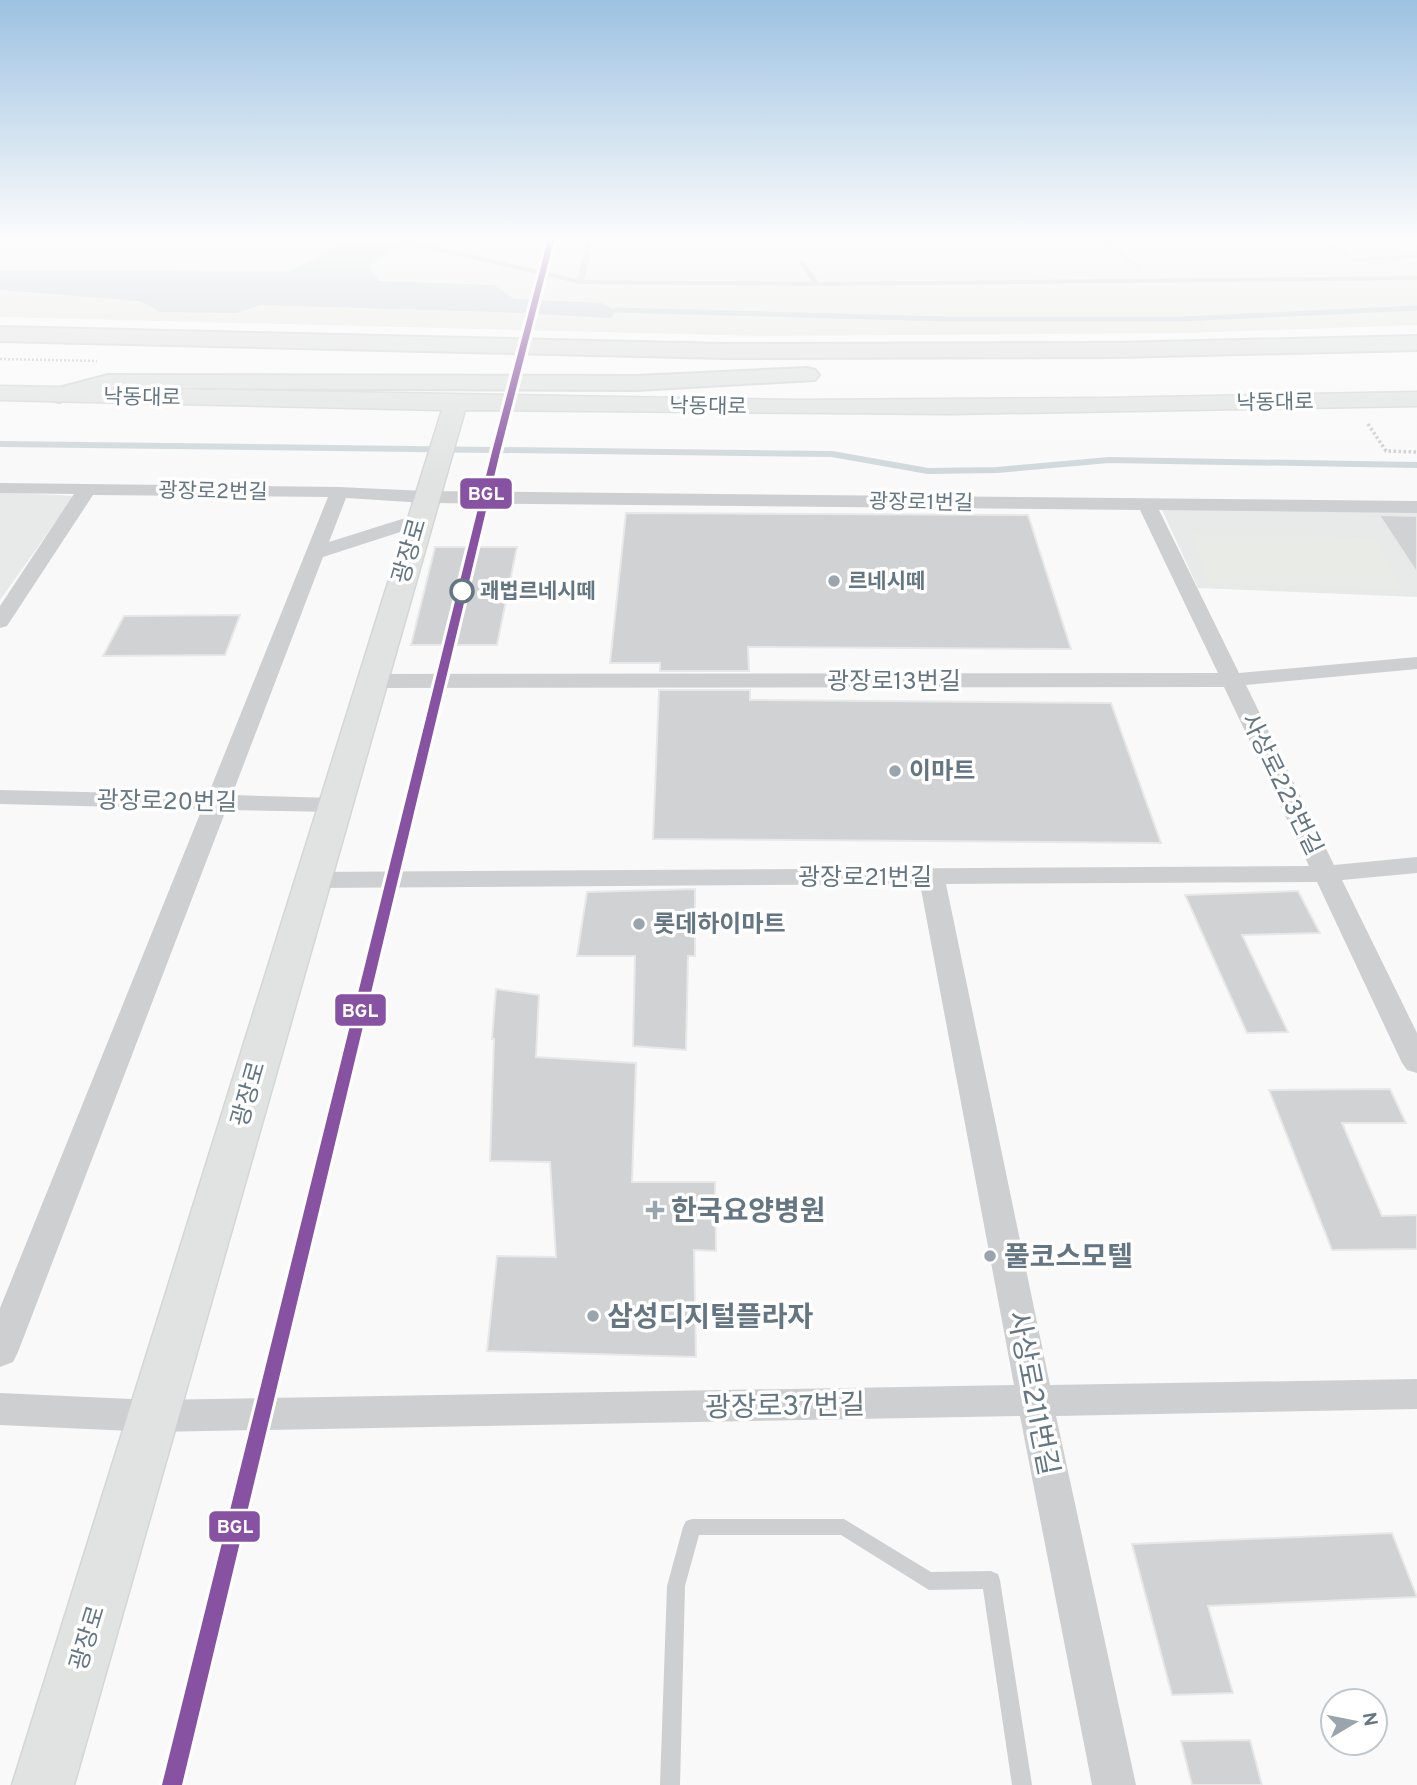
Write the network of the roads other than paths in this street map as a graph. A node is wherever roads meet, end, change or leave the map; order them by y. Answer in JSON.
{"nodes":[{"id":1,"x":0,"y":326,"type":"edge"},
{"id":2,"x":1417,"y":332,"type":"edge"},
{"id":3,"x":0,"y":334,"type":"edge"},
{"id":4,"x":1319,"y":335,"type":"junction"},
{"id":5,"x":1417,"y":343,"type":"edge"},
{"id":6,"x":1229,"y":347,"type":"junction"},
{"id":7,"x":0,"y":393,"type":"edge"},
{"id":8,"x":59,"y":395,"type":"junction"},
{"id":9,"x":1417,"y":399,"type":"edge"},
{"id":10,"x":453,"y":411,"type":"junction"},
{"id":11,"x":0,"y":488,"type":"edge"},
{"id":12,"x":87,"y":489,"type":"junction"},
{"id":13,"x":339,"y":492,"type":"junction"},
{"id":14,"x":424,"y":502,"type":"junction"},
{"id":15,"x":1147,"y":505,"type":"junction"},
{"id":16,"x":1417,"y":506,"type":"edge"},
{"id":17,"x":315,"y":553,"type":"junction"},
{"id":18,"x":0,"y":622,"type":"edge"},
{"id":19,"x":1417,"y":663,"type":"edge"},
{"id":20,"x":1232,"y":680,"type":"junction"},
{"id":21,"x":371,"y":681,"type":"junction"},
{"id":22,"x":0,"y":797,"type":"edge"},
{"id":23,"x":217,"y":802,"type":"junction"},
{"id":24,"x":334,"y":805,"type":"junction"},
{"id":25,"x":1417,"y":864,"type":"edge"},
{"id":26,"x":1326,"y":874,"type":"junction"},
{"id":27,"x":932,"y":877,"type":"junction"},
{"id":28,"x":312,"y":880,"type":"junction"},
{"id":29,"x":1417,"y":1063,"type":"edge"},
{"id":30,"x":0,"y":1352,"type":"edge"},
{"id":31,"x":1417,"y":1394,"type":"edge"},
{"id":32,"x":1035,"y":1401,"type":"junction"},
{"id":33,"x":0,"y":1409,"type":"edge"},
{"id":34,"x":153,"y":1416,"type":"junction"},
{"id":35,"x":43,"y":1785,"type":"edge"},
{"id":36,"x":670,"y":1785,"type":"edge"},
{"id":37,"x":1022,"y":1785,"type":"edge"},
{"id":38,"x":1114,"y":1785,"type":"edge"}],
"edges":[{"from":1,"to":4,"type":"highway"},
{"from":2,"to":4,"type":"highway"},
{"from":3,"to":6,"type":"highway"},
{"from":4,"to":6,"type":"highway"},
{"from":5,"to":6,"type":"highway"},
{"from":6,"to":8,"type":"highway"},
{"from":7,"to":8,"type":"main road","name":"낙동대로"},
{"from":8,"to":10,"type":"main road","name":"낙동대로"},
{"from":9,"to":10,"type":"main road","name":"낙동대로"},
{"from":10,"to":14,"type":"main road","name":"광장로"},
{"from":11,"to":12,"type":"street","name":"광장로2번길"},
{"from":12,"to":13,"type":"street","name":"광장로2번길"},
{"from":12,"to":18,"type":"street"},
{"from":13,"to":14,"type":"street","name":"광장로2번길"},
{"from":13,"to":17,"type":"street"},
{"from":14,"to":15,"type":"street","name":"광장로1번길"},
{"from":14,"to":17,"type":"street"},
{"from":14,"to":21,"type":"main road","name":"광장로"},
{"from":15,"to":16,"type":"street","name":"광장로1번길"},
{"from":15,"to":20,"type":"street","name":"사상로223번길"},
{"from":17,"to":23,"type":"street"},
{"from":19,"to":20,"type":"street","name":"광장로13번길"},
{"from":20,"to":21,"type":"street","name":"광장로13번길"},
{"from":20,"to":26,"type":"street","name":"사상로223번길"},
{"from":21,"to":24,"type":"main road","name":"광장로"},
{"from":22,"to":23,"type":"street","name":"광장로20번길"},
{"from":23,"to":24,"type":"street","name":"광장로20번길"},
{"from":23,"to":30,"type":"street"},
{"from":24,"to":28,"type":"main road","name":"광장로"},
{"from":25,"to":26,"type":"street","name":"광장로21번길"},
{"from":26,"to":27,"type":"street","name":"광장로21번길"},
{"from":26,"to":29,"type":"street","name":"사상로223번길"},
{"from":27,"to":28,"type":"street","name":"광장로21번길"},
{"from":27,"to":32,"type":"street","name":"사상로211번길"},
{"from":28,"to":34,"type":"main road","name":"광장로"},
{"from":31,"to":32,"type":"street","name":"광장로37번길"},
{"from":32,"to":34,"type":"street","name":"광장로37번길"},
{"from":32,"to":38,"type":"street","name":"사상로211번길"},
{"from":33,"to":34,"type":"street","name":"광장로37번길"},
{"from":34,"to":35,"type":"main road","name":"광장로"},
{"from":36,"to":37,"type":"lane"}]}
